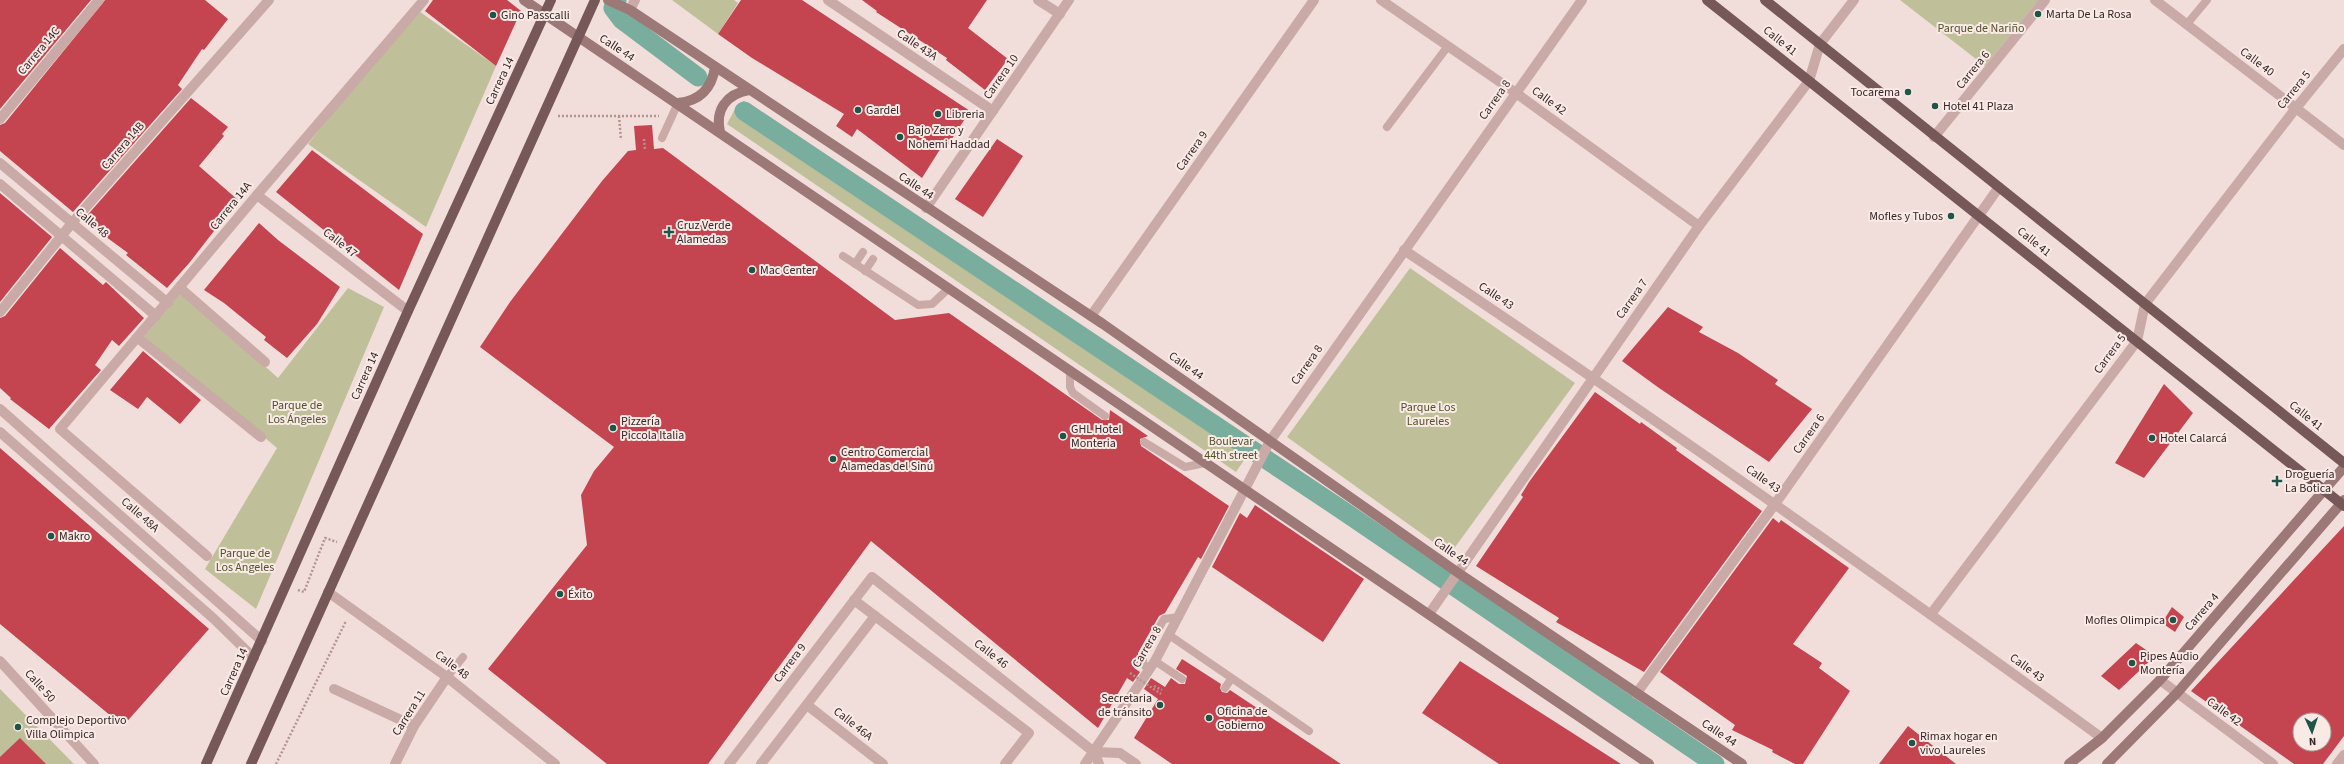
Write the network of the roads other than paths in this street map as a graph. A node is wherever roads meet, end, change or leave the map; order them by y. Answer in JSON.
{"nodes":[{"id":1,"x":99,"y":0,"type":"edge"},
{"id":2,"x":269,"y":0,"type":"edge"},
{"id":3,"x":424,"y":0,"type":"edge"},
{"id":4,"x":524,"y":0,"type":"edge"},
{"id":5,"x":551,"y":0,"type":"edge"},
{"id":6,"x":595,"y":0,"type":"edge"},
{"id":7,"x":635,"y":0,"type":"edge"},
{"id":8,"x":828,"y":0,"type":"edge"},
{"id":9,"x":1038,"y":0,"type":"edge"},
{"id":10,"x":1069,"y":0,"type":"edge"},
{"id":11,"x":1314,"y":0,"type":"edge"},
{"id":12,"x":1381,"y":0,"type":"edge"},
{"id":13,"x":1582,"y":0,"type":"edge"},
{"id":14,"x":1707,"y":0,"type":"edge"},
{"id":15,"x":1765,"y":0,"type":"edge"},
{"id":16,"x":1854,"y":0,"type":"edge"},
{"id":17,"x":2045,"y":0,"type":"edge"},
{"id":18,"x":2155,"y":0,"type":"edge"},
{"id":19,"x":2207,"y":0,"type":"edge"},
{"id":20,"x":609,"y":1,"type":"edge"},
{"id":21,"x":625,"y":8,"type":"junction"},
{"id":22,"x":545,"y":14,"type":"junction"},
{"id":23,"x":1060,"y":14,"type":"junction"},
{"id":24,"x":2187,"y":24,"type":"junction"},
{"id":25,"x":579,"y":38,"type":"junction"},
{"id":26,"x":1820,"y":44,"type":"junction"},
{"id":27,"x":1448,"y":46,"type":"junction"},
{"id":28,"x":2344,"y":49,"type":"edge"},
{"id":29,"x":715,"y":67,"type":"junction"},
{"id":30,"x":1809,"y":81,"type":"junction"},
{"id":31,"x":748,"y":90,"type":"junction"},
{"id":32,"x":1516,"y":93,"type":"junction"},
{"id":33,"x":678,"y":103,"type":"junction"},
{"id":34,"x":2296,"y":108,"type":"junction"},
{"id":35,"x":993,"y":112,"type":"junction"},
{"id":36,"x":0,"y":119,"type":"edge"},
{"id":37,"x":1387,"y":126,"type":"dead end"},
{"id":38,"x":720,"y":132,"type":"junction"},
{"id":39,"x":1934,"y":137,"type":"junction"},
{"id":40,"x":662,"y":138,"type":"dead end"},
{"id":41,"x":2344,"y":145,"type":"edge"},
{"id":42,"x":0,"y":163,"type":"edge"},
{"id":43,"x":0,"y":184,"type":"edge"},
{"id":44,"x":1999,"y":187,"type":"junction"},
{"id":45,"x":257,"y":194,"type":"junction"},
{"id":46,"x":926,"y":208,"type":"junction"},
{"id":47,"x":1980,"y":216,"type":"junction"},
{"id":48,"x":72,"y":223,"type":"junction"},
{"id":49,"x":1699,"y":226,"type":"junction"},
{"id":50,"x":62,"y":236,"type":"junction"},
{"id":51,"x":1404,"y":250,"type":"junction"},
{"id":52,"x":863,"y":252,"type":"dead end"},
{"id":53,"x":843,"y":256,"type":"dead end"},
{"id":54,"x":873,"y":260,"type":"dead end"},
{"id":55,"x":855,"y":264,"type":"junction"},
{"id":56,"x":865,"y":271,"type":"junction"},
{"id":57,"x":180,"y":288,"type":"junction"},
{"id":58,"x":949,"y":288,"type":"junction"},
{"id":59,"x":168,"y":303,"type":"junction"},
{"id":60,"x":2145,"y":304,"type":"junction"},
{"id":61,"x":408,"y":311,"type":"junction"},
{"id":62,"x":0,"y":312,"type":"edge"},
{"id":63,"x":156,"y":316,"type":"junction"},
{"id":64,"x":1091,"y":316,"type":"junction"},
{"id":65,"x":138,"y":338,"type":"junction"},
{"id":66,"x":2137,"y":341,"type":"junction"},
{"id":67,"x":264,"y":362,"type":"dead end"},
{"id":68,"x":1070,"y":370,"type":"junction"},
{"id":69,"x":1594,"y":377,"type":"junction"},
{"id":70,"x":0,"y":409,"type":"edge"},
{"id":71,"x":1105,"y":416,"type":"dead end"},
{"id":72,"x":60,"y":430,"type":"joint"},
{"id":73,"x":0,"y":432,"type":"edge"},
{"id":74,"x":261,"y":437,"type":"dead end"},
{"id":75,"x":1270,"y":441,"type":"junction"},
{"id":76,"x":1144,"y":442,"type":"dead end"},
{"id":77,"x":1205,"y":463,"type":"junction"},
{"id":78,"x":2344,"y":463,"type":"edge"},
{"id":79,"x":2344,"y":467,"type":"edge"},
{"id":80,"x":1244,"y":489,"type":"junction"},
{"id":81,"x":2324,"y":491,"type":"junction"},
{"id":82,"x":1775,"y":504,"type":"junction"},
{"id":83,"x":2343,"y":504,"type":"edge"},
{"id":84,"x":207,"y":556,"type":"dead end"},
{"id":85,"x":1455,"y":576,"type":"junction"},
{"id":86,"x":872,"y":577,"type":"joint"},
{"id":87,"x":328,"y":592,"type":"junction"},
{"id":88,"x":854,"y":600,"type":"junction"},
{"id":89,"x":1429,"y":614,"type":"junction"},
{"id":90,"x":1931,"y":614,"type":"junction"},
{"id":91,"x":875,"y":616,"type":"junction"},
{"id":92,"x":1178,"y":617,"type":"junction"},
{"id":93,"x":1169,"y":635,"type":"junction"},
{"id":94,"x":262,"y":641,"type":"junction"},
{"id":95,"x":463,"y":657,"type":"dead end"},
{"id":96,"x":254,"y":658,"type":"junction"},
{"id":97,"x":0,"y":661,"type":"edge"},
{"id":98,"x":1155,"y":662,"type":"junction"},
{"id":99,"x":1149,"y":671,"type":"junction"},
{"id":100,"x":447,"y":677,"type":"junction"},
{"id":101,"x":1182,"y":679,"type":"dead end"},
{"id":102,"x":1231,"y":679,"type":"junction"},
{"id":103,"x":2160,"y":680,"type":"junction"},
{"id":104,"x":1224,"y":688,"type":"dead end"},
{"id":105,"x":334,"y":689,"type":"dead end"},
{"id":106,"x":2177,"y":693,"type":"junction"},
{"id":107,"x":1636,"y":694,"type":"junction"},
{"id":108,"x":807,"y":705,"type":"junction"},
{"id":109,"x":414,"y":726,"type":"junction"},
{"id":110,"x":1309,"y":731,"type":"dead end"},
{"id":111,"x":2102,"y":738,"type":"junction"},
{"id":112,"x":1094,"y":752,"type":"junction"},
{"id":113,"x":2344,"y":755,"type":"edge"},
{"id":114,"x":94,"y":764,"type":"edge"},
{"id":115,"x":206,"y":764,"type":"edge"},
{"id":116,"x":251,"y":764,"type":"edge"},
{"id":117,"x":395,"y":764,"type":"edge"},
{"id":118,"x":555,"y":764,"type":"edge"},
{"id":119,"x":729,"y":764,"type":"edge"},
{"id":120,"x":761,"y":764,"type":"edge"},
{"id":121,"x":883,"y":764,"type":"edge"},
{"id":122,"x":1005,"y":764,"type":"edge"},
{"id":123,"x":1085,"y":764,"type":"edge"},
{"id":124,"x":1099,"y":764,"type":"edge"},
{"id":125,"x":1136,"y":764,"type":"edge"},
{"id":126,"x":1649,"y":764,"type":"edge"},
{"id":127,"x":1742,"y":764,"type":"edge"},
{"id":128,"x":2069,"y":764,"type":"edge"},
{"id":129,"x":2107,"y":764,"type":"edge"},
{"id":130,"x":2273,"y":764,"type":"edge"},
{"id":131,"x":2337,"y":764,"type":"edge"}],
"edges":[{"from":1,"to":36,"type":"street","name":"Carrera 14C"},
{"from":2,"to":48,"type":"street","name":"Carrera 14B"},
{"from":3,"to":45,"type":"street","name":"Carrera 14A"},
{"from":4,"to":22,"type":"street","name":"Calle 44"},
{"from":5,"to":22,"type":"main road","name":"Carrera 14"},
{"from":6,"to":25,"type":"main road"},
{"from":7,"to":21,"type":"street"},
{"from":8,"to":35,"type":"street","name":"Calle 43A"},
{"from":9,"to":23,"type":"street"},
{"from":10,"to":23,"type":"street","name":"Carrera 10"},
{"from":11,"to":64,"type":"street","name":"Carrera 9"},
{"from":12,"to":27,"type":"street","name":"Calle 42"},
{"from":13,"to":32,"type":"street","name":"Carrera 8"},
{"from":14,"to":30,"type":"main road","name":"Calle 41"},
{"from":15,"to":26,"type":"main road","name":"Calle 41"},
{"from":16,"to":26,"type":"street","name":"Carrera 7"},
{"from":17,"to":39,"type":"street","name":"Carrera 6"},
{"from":18,"to":24,"type":"street","name":"Calle 40"},
{"from":19,"to":24,"type":"lane"},
{"from":20,"to":21,"type":"street","name":"Calle 44"},
{"from":21,"to":29,"type":"street","name":"Calle 44"},
{"from":22,"to":25,"type":"street","name":"Calle 44"},
{"from":22,"to":61,"type":"main road","name":"Carrera 14"},
{"from":23,"to":35,"type":"street","name":"Carrera 10"},
{"from":24,"to":34,"type":"street","name":"Calle 40"},
{"from":25,"to":33,"type":"street","name":"Calle 44"},
{"from":25,"to":87,"type":"main road"},
{"from":26,"to":30,"type":"street","name":"Carrera 7"},
{"from":26,"to":39,"type":"main road","name":"Calle 41"},
{"from":27,"to":32,"type":"street","name":"Calle 42"},
{"from":27,"to":37,"type":"lane"},
{"from":28,"to":34,"type":"street","name":"Carrera 5"},
{"from":29,"to":31,"type":"street","name":"Calle 44"},
{"from":29,"to":33,"type":"street"},
{"from":30,"to":47,"type":"main road","name":"Calle 41"},
{"from":30,"to":49,"type":"street","name":"Carrera 7"},
{"from":31,"to":38,"type":"street"},
{"from":31,"to":46,"type":"street","name":"Calle 44"},
{"from":32,"to":49,"type":"street","name":"Calle 42"},
{"from":32,"to":51,"type":"street","name":"Carrera 8"},
{"from":33,"to":38,"type":"street","name":"Calle 44"},
{"from":33,"to":40,"type":"lane"},
{"from":34,"to":41,"type":"street","name":"Calle 40"},
{"from":34,"to":60,"type":"street","name":"Carrera 5"},
{"from":35,"to":46,"type":"street","name":"Carrera 10"},
{"from":38,"to":58,"type":"street","name":"Calle 44"},
{"from":39,"to":44,"type":"main road","name":"Calle 41"},
{"from":42,"to":48,"type":"street","name":"Calle 48"},
{"from":43,"to":50,"type":"street"},
{"from":44,"to":47,"type":"street","name":"Carrera 6"},
{"from":44,"to":60,"type":"main road","name":"Calle 41"},
{"from":45,"to":57,"type":"street","name":"Carrera 14A"},
{"from":45,"to":61,"type":"street","name":"Calle 47"},
{"from":46,"to":64,"type":"street","name":"Calle 44"},
{"from":47,"to":66,"type":"main road","name":"Calle 41"},
{"from":47,"to":82,"type":"street","name":"Carrera 6"},
{"from":48,"to":50,"type":"street","name":"Carrera 14B"},
{"from":48,"to":59,"type":"street","name":"Calle 48"},
{"from":49,"to":69,"type":"street","name":"Carrera 7"},
{"from":50,"to":62,"type":"street","name":"Carrera 14B"},
{"from":50,"to":63,"type":"street"},
{"from":51,"to":69,"type":"street","name":"Calle 43"},
{"from":51,"to":75,"type":"street","name":"Carrera 8"},
{"from":52,"to":55,"type":"lane"},
{"from":53,"to":55,"type":"lane"},
{"from":54,"to":56,"type":"lane"},
{"from":55,"to":56,"type":"lane"},
{"from":56,"to":58,"type":"lane"},
{"from":57,"to":59,"type":"street","name":"Carrera 14A"},
{"from":57,"to":67,"type":"street"},
{"from":58,"to":68,"type":"street","name":"Calle 44"},
{"from":59,"to":63,"type":"street","name":"Carrera 14A"},
{"from":60,"to":66,"type":"street","name":"Carrera 5"},
{"from":60,"to":78,"type":"main road","name":"Calle 41"},
{"from":61,"to":94,"type":"main road","name":"Carrera 14"},
{"from":63,"to":65,"type":"street","name":"Carrera 14A"},
{"from":64,"to":75,"type":"street","name":"Calle 44"},
{"from":65,"to":72,"type":"street","name":"Carrera 14A"},
{"from":65,"to":74,"type":"street"},
{"from":66,"to":81,"type":"main road","name":"Calle 41"},
{"from":66,"to":90,"type":"street","name":"Carrera 5"},
{"from":68,"to":71,"type":"lane"},
{"from":68,"to":77,"type":"street","name":"Calle 44"},
{"from":69,"to":82,"type":"street","name":"Calle 43"},
{"from":69,"to":85,"type":"street","name":"Carrera 7"},
{"from":70,"to":94,"type":"street","name":"Calle 48A"},
{"from":72,"to":84,"type":"street","name":"Calle 48A"},
{"from":73,"to":96,"type":"street"},
{"from":75,"to":80,"type":"street","name":"Carrera 8"},
{"from":75,"to":85,"type":"street","name":"Calle 44"},
{"from":76,"to":77,"type":"lane"},
{"from":77,"to":80,"type":"street","name":"Calle 44"},
{"from":79,"to":81,"type":"street","name":"Carrera 4"},
{"from":80,"to":89,"type":"street","name":"Calle 44"},
{"from":80,"to":92,"type":"street","name":"Carrera 8"},
{"from":81,"to":83,"type":"main road","name":"Calle 41"},
{"from":81,"to":103,"type":"street","name":"Carrera 4"},
{"from":82,"to":90,"type":"street","name":"Calle 43"},
{"from":82,"to":107,"type":"street","name":"Carrera 6"},
{"from":83,"to":106,"type":"street"},
{"from":85,"to":89,"type":"street","name":"Carrera 7"},
{"from":85,"to":107,"type":"street","name":"Calle 44"},
{"from":86,"to":88,"type":"street","name":"Carrera 9"},
{"from":86,"to":112,"type":"street","name":"Calle 46"},
{"from":87,"to":100,"type":"street","name":"Calle 48"},
{"from":87,"to":116,"type":"main road"},
{"from":88,"to":91,"type":"street"},
{"from":88,"to":119,"type":"street","name":"Carrera 9"},
{"from":89,"to":126,"type":"street","name":"Calle 44"},
{"from":90,"to":111,"type":"street","name":"Calle 43"},
{"from":91,"to":108,"type":"street"},
{"from":91,"to":122,"type":"street"},
{"from":92,"to":93,"type":"street","name":"Carrera 8"},
{"from":92,"to":99,"type":"lane"},
{"from":93,"to":98,"type":"street","name":"Carrera 8"},
{"from":93,"to":102,"type":"lane"},
{"from":94,"to":96,"type":"main road","name":"Carrera 14"},
{"from":95,"to":100,"type":"lane"},
{"from":96,"to":115,"type":"main road","name":"Carrera 14"},
{"from":97,"to":114,"type":"street","name":"Calle 50"},
{"from":98,"to":99,"type":"street","name":"Carrera 8"},
{"from":98,"to":101,"type":"lane"},
{"from":99,"to":112,"type":"street","name":"Carrera 8"},
{"from":100,"to":109,"type":"street","name":"Carrera 11"},
{"from":100,"to":118,"type":"street","name":"Calle 48"},
{"from":102,"to":104,"type":"lane"},
{"from":102,"to":110,"type":"lane"},
{"from":103,"to":106,"type":"street","name":"Calle 42"},
{"from":103,"to":111,"type":"street","name":"Carrera 4"},
{"from":105,"to":109,"type":"street"},
{"from":106,"to":129,"type":"street"},
{"from":106,"to":130,"type":"street","name":"Calle 42"},
{"from":107,"to":127,"type":"street","name":"Calle 44"},
{"from":108,"to":120,"type":"street"},
{"from":108,"to":121,"type":"street","name":"Calle 46A"},
{"from":109,"to":117,"type":"street","name":"Carrera 11"},
{"from":111,"to":128,"type":"street","name":"Carrera 4"},
{"from":112,"to":123,"type":"street","name":"Carrera 8"},
{"from":112,"to":124,"type":"street","name":"Calle 46"},
{"from":112,"to":125,"type":"street"},
{"from":113,"to":131,"type":"street"}]}
